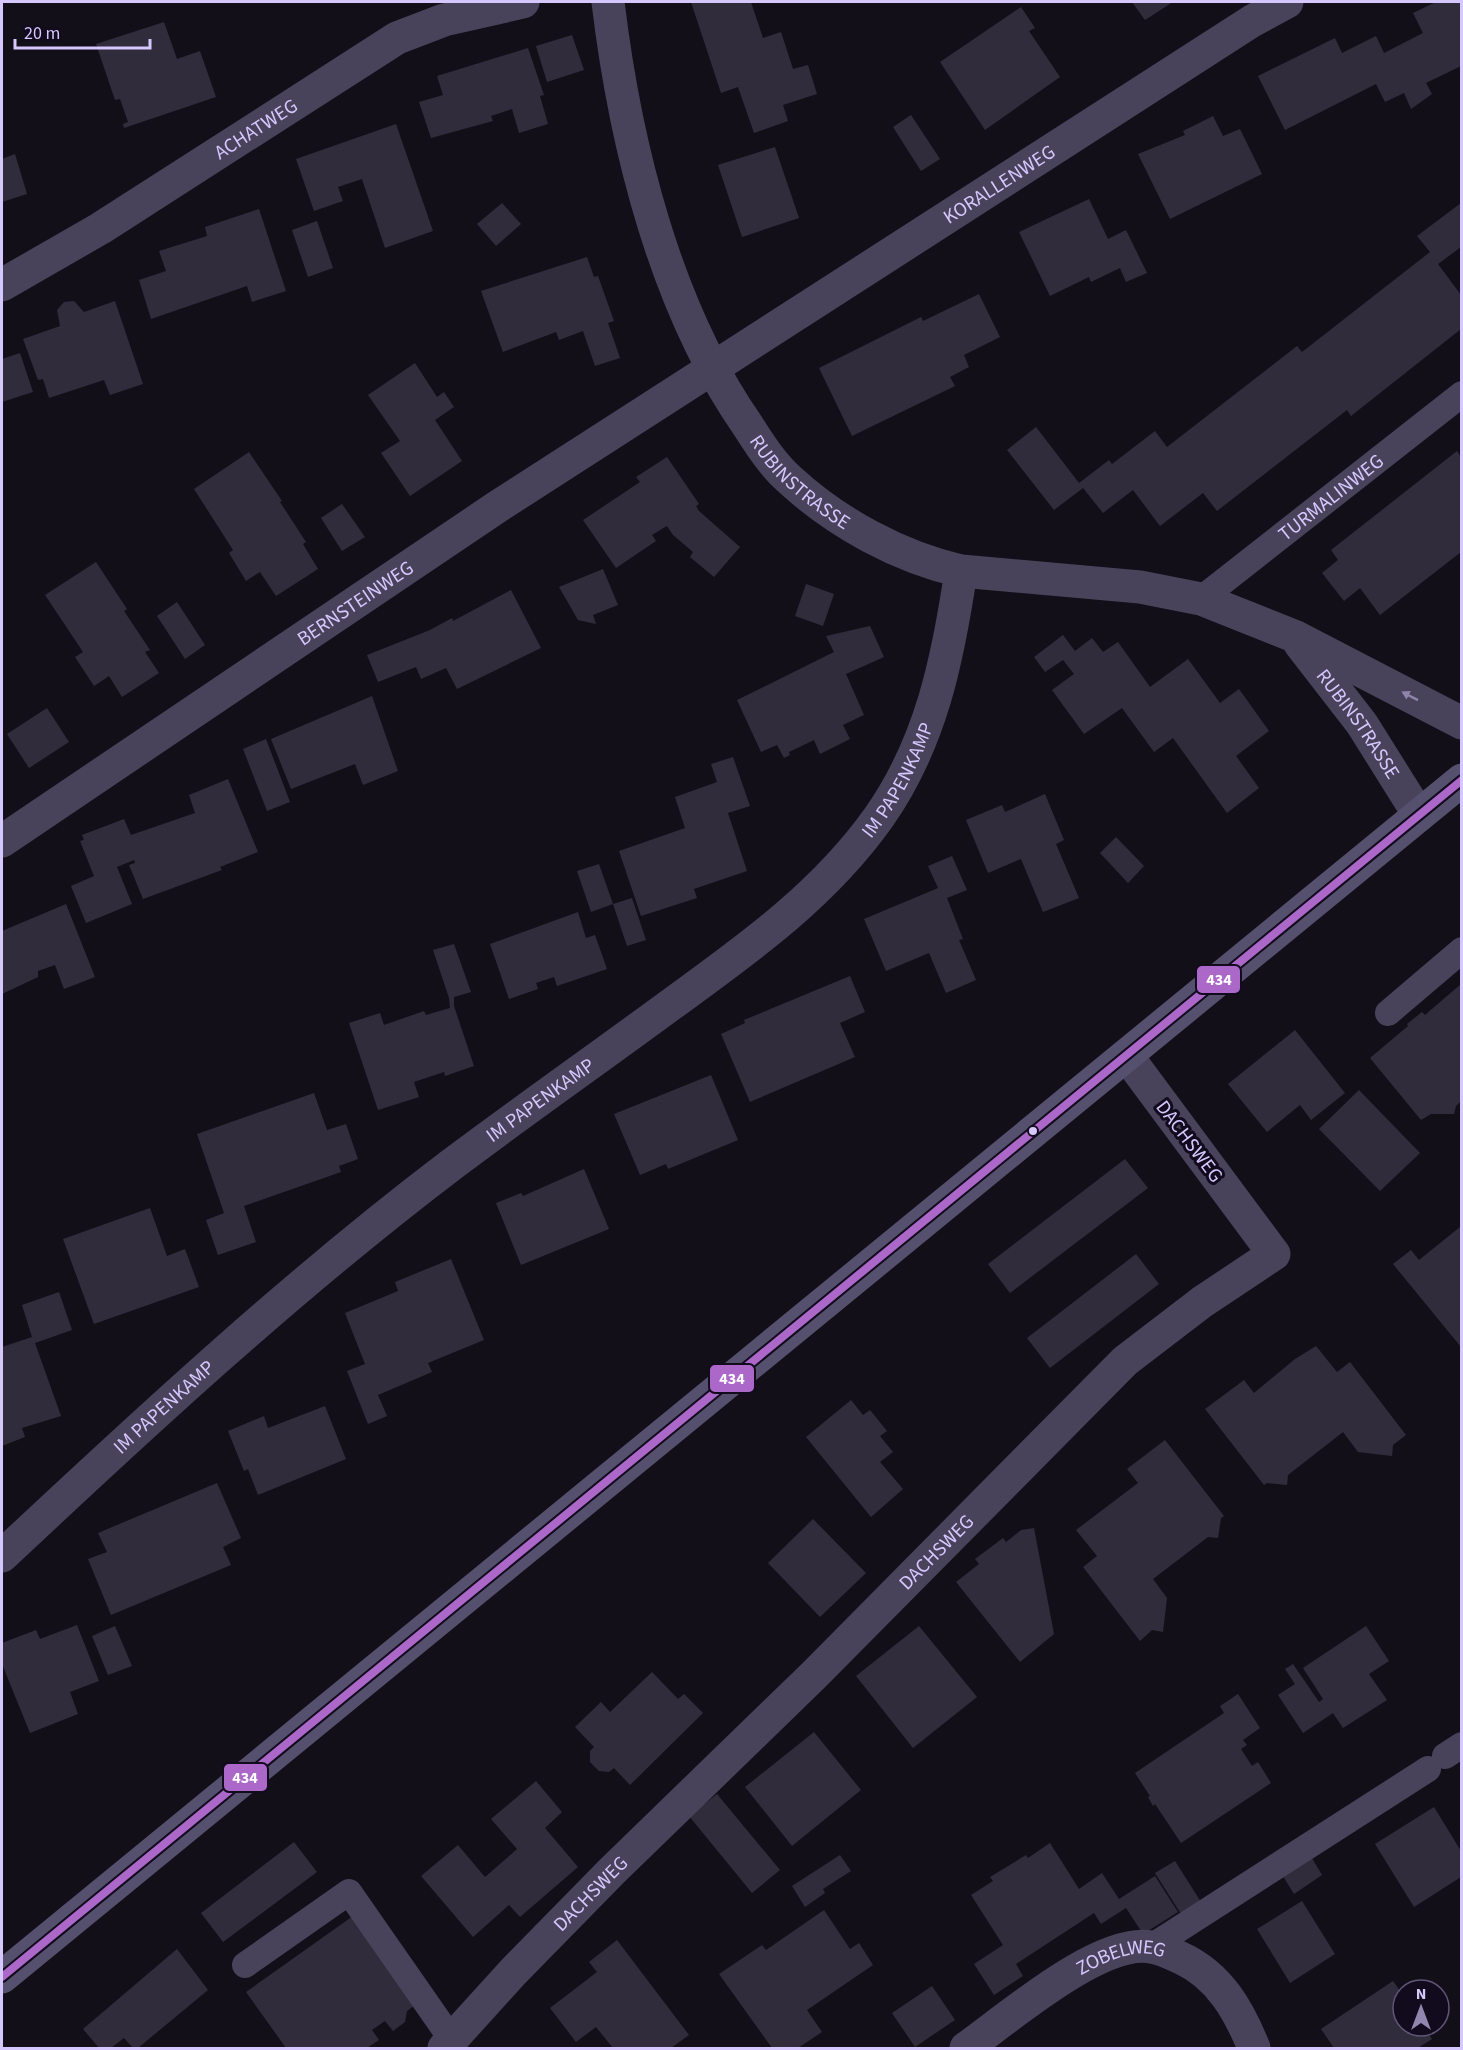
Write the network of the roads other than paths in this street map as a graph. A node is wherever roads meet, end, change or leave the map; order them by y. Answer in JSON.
{"nodes":[{"id":1,"x":523,"y":2,"type":"edge"},
{"id":2,"x":608,"y":2,"type":"edge"},
{"id":3,"x":1287,"y":2,"type":"edge"},
{"id":4,"x":2,"y":285,"type":"edge"},
{"id":5,"x":712,"y":367,"type":"junction"},
{"id":6,"x":1461,"y":394,"type":"edge"},
{"id":7,"x":961,"y":571,"type":"junction"},
{"id":8,"x":1201,"y":599,"type":"junction"},
{"id":9,"x":1294,"y":636,"type":"junction"},
{"id":10,"x":1461,"y":723,"type":"edge"},
{"id":11,"x":1461,"y":780,"type":"edge"},
{"id":12,"x":1419,"y":815,"type":"junction"},
{"id":13,"x":2,"y":841,"type":"edge"},
{"id":14,"x":1461,"y":950,"type":"edge"},
{"id":15,"x":1388,"y":1013,"type":"dead end"},
{"id":16,"x":1127,"y":1056,"type":"junction"},
{"id":17,"x":2,"y":1556,"type":"edge"},
{"id":18,"x":1445,"y":1757,"type":"edge"},
{"id":19,"x":1151,"y":1947,"type":"junction"},
{"id":20,"x":245,"y":1965,"type":"dead end"},
{"id":21,"x":2,"y":1977,"type":"edge"},
{"id":22,"x":448,"y":2044,"type":"edge"},
{"id":23,"x":966,"y":2049,"type":"edge"},
{"id":24,"x":1254,"y":2049,"type":"edge"}],
"edges":[{"from":1,"to":4,"type":"street","name":"ACHATWEG"},
{"from":2,"to":5,"type":"street","name":"RUBINSTRASSE"},
{"from":3,"to":5,"type":"street","name":"KORALLENWEG"},
{"from":5,"to":7,"type":"street","name":"RUBINSTRASSE"},
{"from":5,"to":13,"type":"street","name":"BERNSTEINWEG"},
{"from":6,"to":8,"type":"lane","name":"TURMALINWEG"},
{"from":7,"to":8,"type":"street","name":"RUBINSTRASSE"},
{"from":7,"to":17,"type":"street","name":"IM PAPENKAMP"},
{"from":8,"to":9,"type":"street","name":"RUBINSTRASSE"},
{"from":10,"to":9,"type":"street","name":"RUBINSTRASSE","one_way":true},
{"from":9,"to":12,"type":"street","name":"RUBINSTRASSE"},
{"from":11,"to":12,"type":"main road"},
{"from":12,"to":16,"type":"main road"},
{"from":14,"to":15,"type":"lane"},
{"from":16,"to":21,"type":"main road"},
{"from":16,"to":22,"type":"street","name":"DACHSWEG"},
{"from":18,"to":19,"type":"lane"},
{"from":19,"to":23,"type":"street","name":"ZOBELWEG"},
{"from":19,"to":24,"type":"street","name":"ZOBELWEG"},
{"from":20,"to":22,"type":"lane"}]}
